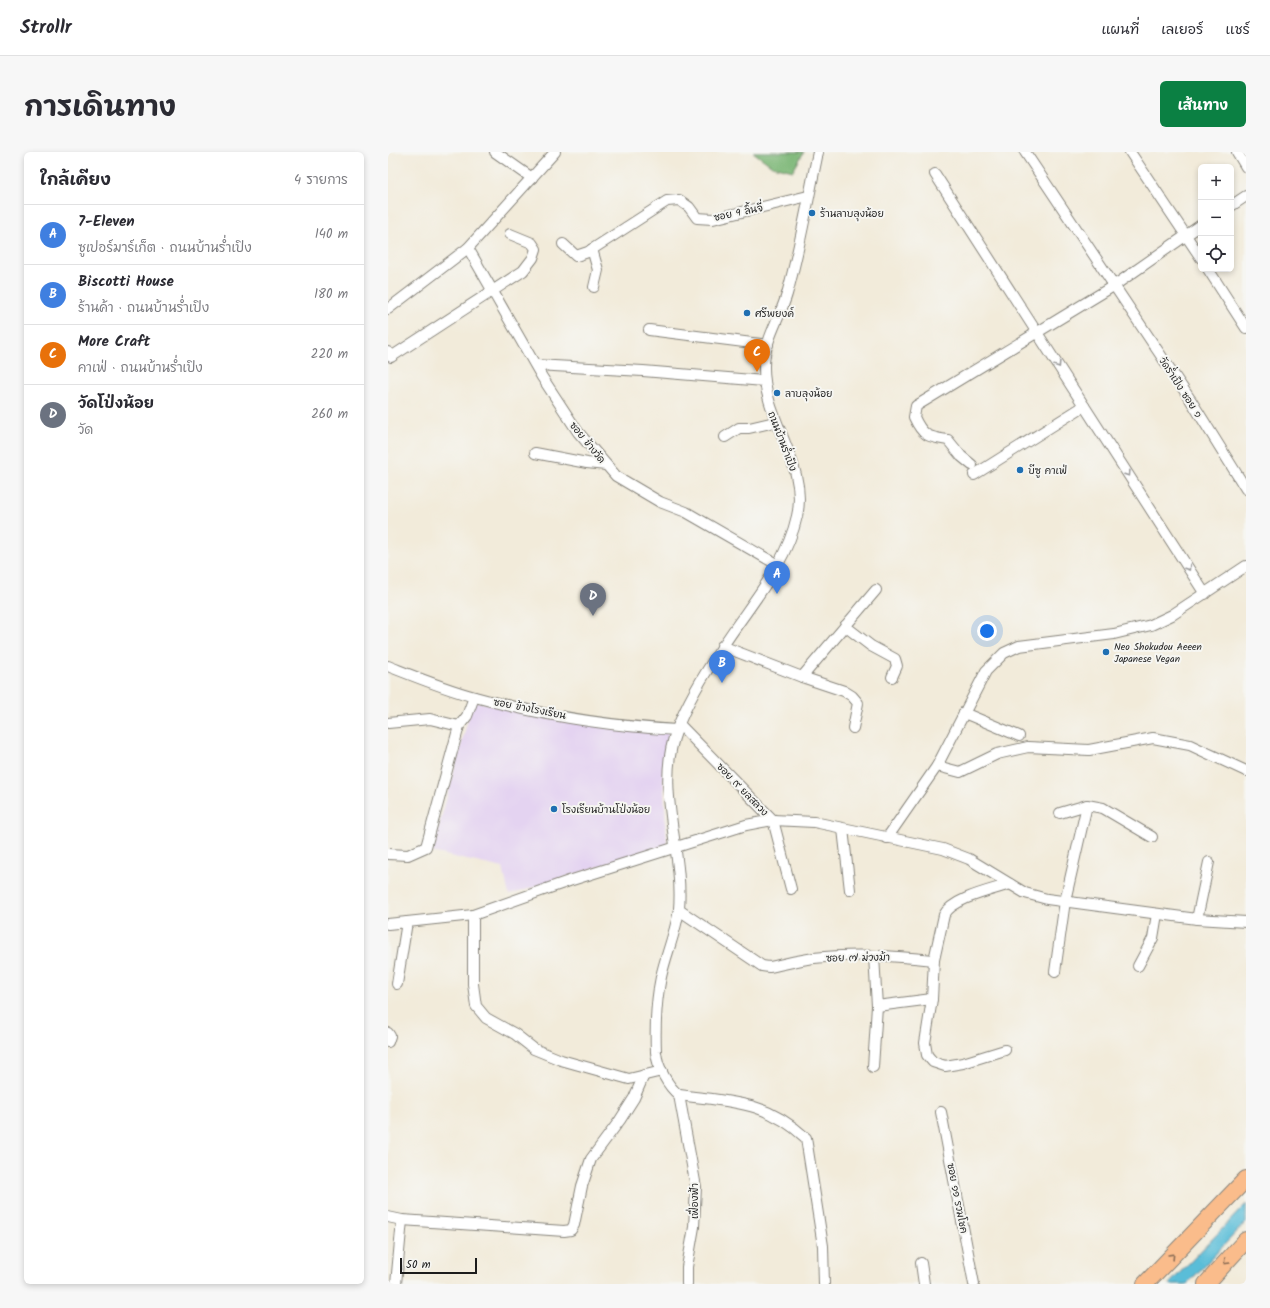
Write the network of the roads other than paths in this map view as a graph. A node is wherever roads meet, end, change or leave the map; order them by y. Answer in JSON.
{"nodes":[{"id":1,"x":495,"y":152,"type":"edge"},
{"id":2,"x":555,"y":152,"type":"edge"},
{"id":3,"x":818,"y":152,"type":"edge"},
{"id":4,"x":1026,"y":152,"type":"edge"},
{"id":5,"x":1130,"y":152,"type":"edge"},
{"id":6,"x":1237,"y":152,"type":"edge"},
{"id":7,"x":1246,"y":167,"type":"edge"},
{"id":8,"x":935,"y":174,"type":"dead end"},
{"id":9,"x":532,"y":178,"type":"junction"},
{"id":10,"x":808,"y":196,"type":"junction"},
{"id":11,"x":1246,"y":196,"type":"edge"},
{"id":12,"x":1234,"y":204,"type":"edge"},
{"id":13,"x":1198,"y":227,"type":"edge"},
{"id":14,"x":510,"y":234,"type":"dead end"},
{"id":15,"x":1186,"y":234,"type":"junction"},
{"id":16,"x":563,"y":244,"type":"dead end"},
{"id":17,"x":468,"y":248,"type":"junction"},
{"id":18,"x":592,"y":249,"type":"junction"},
{"id":19,"x":1198,"y":253,"type":"edge"},
{"id":20,"x":1210,"y":272,"type":"edge"},
{"id":21,"x":1114,"y":285,"type":"junction"},
{"id":22,"x":594,"y":287,"type":"dead end"},
{"id":23,"x":493,"y":290,"type":"junction"},
{"id":24,"x":388,"y":309,"type":"edge"},
{"id":25,"x":1246,"y":328,"type":"edge"},
{"id":26,"x":649,"y":330,"type":"dead end"},
{"id":27,"x":1037,"y":332,"type":"junction"},
{"id":28,"x":768,"y":345,"type":"junction"},
{"id":29,"x":388,"y":352,"type":"edge"},
{"id":30,"x":536,"y":365,"type":"junction"},
{"id":31,"x":764,"y":381,"type":"junction"},
{"id":32,"x":1084,"y":406,"type":"junction"},
{"id":33,"x":775,"y":422,"type":"junction"},
{"id":34,"x":725,"y":437,"type":"dead end"},
{"id":35,"x":536,"y":453,"type":"dead end"},
{"id":36,"x":606,"y":465,"type":"junction"},
{"id":37,"x":1246,"y":489,"type":"edge"},
{"id":38,"x":778,"y":565,"type":"junction"},
{"id":39,"x":1246,"y":566,"type":"edge"},
{"id":40,"x":876,"y":590,"type":"dead end"},
{"id":41,"x":1205,"y":594,"type":"junction"},
{"id":42,"x":845,"y":626,"type":"junction"},
{"id":43,"x":722,"y":646,"type":"junction"},
{"id":44,"x":388,"y":666,"type":"edge"},
{"id":45,"x":802,"y":677,"type":"junction"},
{"id":46,"x":892,"y":677,"type":"dead end"},
{"id":47,"x":474,"y":697,"type":"junction"},
{"id":48,"x":964,"y":713,"type":"junction"},
{"id":49,"x":388,"y":723,"type":"edge"},
{"id":50,"x":459,"y":726,"type":"junction"},
{"id":51,"x":678,"y":727,"type":"junction"},
{"id":52,"x":853,"y":728,"type":"dead end"},
{"id":53,"x":1019,"y":736,"type":"dead end"},
{"id":54,"x":937,"y":766,"type":"junction"},
{"id":55,"x":1246,"y":771,"type":"edge"},
{"id":56,"x":1086,"y":805,"type":"junction"},
{"id":57,"x":1060,"y":813,"type":"dead end"},
{"id":58,"x":773,"y":820,"type":"junction"},
{"id":59,"x":843,"y":829,"type":"junction"},
{"id":60,"x":1152,"y":837,"type":"dead end"},
{"id":61,"x":887,"y":838,"type":"junction"},
{"id":62,"x":675,"y":848,"type":"junction"},
{"id":63,"x":388,"y":854,"type":"edge"},
{"id":64,"x":1209,"y":862,"type":"dead end"},
{"id":65,"x":1010,"y":884,"type":"junction"},
{"id":66,"x":791,"y":889,"type":"dead end"},
{"id":67,"x":850,"y":890,"type":"dead end"},
{"id":68,"x":1065,"y":901,"type":"junction"},
{"id":69,"x":678,"y":910,"type":"junction"},
{"id":70,"x":1157,"y":914,"type":"junction"},
{"id":71,"x":473,"y":915,"type":"junction"},
{"id":72,"x":1197,"y":920,"type":"junction"},
{"id":73,"x":407,"y":922,"type":"junction"},
{"id":74,"x":1246,"y":922,"type":"edge"},
{"id":75,"x":388,"y":924,"type":"edge"},
{"id":76,"x":874,"y":956,"type":"junction"},
{"id":77,"x":934,"y":960,"type":"junction"},
{"id":78,"x":1138,"y":966,"type":"dead end"},
{"id":79,"x":1055,"y":972,"type":"dead end"},
{"id":80,"x":397,"y":984,"type":"dead end"},
{"id":81,"x":932,"y":999,"type":"junction"},
{"id":82,"x":876,"y":1006,"type":"junction"},
{"id":83,"x":388,"y":1034,"type":"edge"},
{"id":84,"x":388,"y":1042,"type":"edge"},
{"id":85,"x":1005,"y":1050,"type":"dead end"},
{"id":86,"x":873,"y":1067,"type":"dead end"},
{"id":87,"x":662,"y":1071,"type":"junction"},
{"id":88,"x":644,"y":1075,"type":"junction"},
{"id":89,"x":680,"y":1095,"type":"junction"},
{"id":90,"x":941,"y":1112,"type":"dead end"},
{"id":91,"x":1246,"y":1179,"type":"edge"},
{"id":92,"x":388,"y":1217,"type":"edge"},
{"id":93,"x":402,"y":1220,"type":"junction"},
{"id":94,"x":1246,"y":1240,"type":"edge"},
{"id":95,"x":921,"y":1264,"type":"dead end"},
{"id":96,"x":396,"y":1284,"type":"edge"},
{"id":97,"x":687,"y":1284,"type":"edge"},
{"id":98,"x":824,"y":1284,"type":"edge"},
{"id":99,"x":924,"y":1284,"type":"edge"},
{"id":100,"x":974,"y":1284,"type":"edge"},
{"id":101,"x":1145,"y":1284,"type":"edge"},
{"id":102,"x":1206,"y":1284,"type":"edge"}],
"edges":[{"from":1,"to":9,"type":"street"},
{"from":2,"to":9,"type":"street"},
{"from":3,"to":10,"type":"street","name":"ถนนบ้านร่ำเปิง"},
{"from":4,"to":21,"type":"street","name":"วัดร่ำเปิง ซอย ๑"},
{"from":5,"to":15,"type":"street"},
{"from":6,"to":7,"type":"street"},
{"from":8,"to":27,"type":"street"},
{"from":9,"to":17,"type":"street"},
{"from":10,"to":18,"type":"street","name":"ซอย 9 ลิ้นจี่"},
{"from":10,"to":28,"type":"street","name":"ถนนบ้านร่ำเปิง"},
{"from":11,"to":12,"type":"street"},
{"from":13,"to":15,"type":"street"},
{"from":14,"to":23,"type":"street"},
{"from":15,"to":19,"type":"street"},
{"from":15,"to":21,"type":"street"},
{"from":16,"to":18,"type":"street","name":"ซอย 9 ลิ้นจี่"},
{"from":17,"to":23,"type":"street","name":"ซอย ข้างวัด"},
{"from":17,"to":24,"type":"street"},
{"from":18,"to":22,"type":"street"},
{"from":20,"to":25,"type":"street"},
{"from":21,"to":27,"type":"street"},
{"from":21,"to":37,"type":"street","name":"วัดร่ำเปิง ซอย ๑"},
{"from":23,"to":29,"type":"street"},
{"from":23,"to":30,"type":"street","name":"ซอย ข้างวัด"},
{"from":26,"to":28,"type":"street"},
{"from":27,"to":32,"type":"street","one_way":true},
{"from":27,"to":32,"type":"street"},
{"from":28,"to":31,"type":"street","name":"ถนนบ้านร่ำเปิง"},
{"from":30,"to":31,"type":"street"},
{"from":30,"to":36,"type":"street","name":"ซอย ข้างวัด"},
{"from":31,"to":33,"type":"street","name":"ถนนบ้านร่ำเปิง"},
{"from":32,"to":41,"type":"street","one_way":true},
{"from":33,"to":34,"type":"street"},
{"from":33,"to":38,"type":"street","name":"ถนนบ้านร่ำเปิง"},
{"from":35,"to":36,"type":"street"},
{"from":36,"to":38,"type":"street","name":"ซอย ข้างวัด"},
{"from":38,"to":43,"type":"street","name":"ถนนบ้านร่ำเปิง"},
{"from":39,"to":41,"type":"street"},
{"from":40,"to":42,"type":"street"},
{"from":41,"to":48,"type":"street"},
{"from":42,"to":45,"type":"street"},
{"from":42,"to":46,"type":"street"},
{"from":43,"to":45,"type":"street"},
{"from":43,"to":51,"type":"street","name":"ถนนบ้านร่ำเปิง"},
{"from":44,"to":47,"type":"street","name":"ซอย ข้างโรงเรียน"},
{"from":45,"to":52,"type":"street"},
{"from":47,"to":50,"type":"street"},
{"from":47,"to":51,"type":"street","name":"ซอย ข้างโรงเรียน"},
{"from":48,"to":53,"type":"street"},
{"from":48,"to":54,"type":"street"},
{"from":49,"to":50,"type":"street"},
{"from":50,"to":63,"type":"street"},
{"from":51,"to":58,"type":"street","name":"ซอย ๙ ยลสลวง"},
{"from":51,"to":62,"type":"street","name":"ถนนบ้านร่ำเปิง"},
{"from":54,"to":55,"type":"street"},
{"from":54,"to":61,"type":"street"},
{"from":56,"to":57,"type":"street"},
{"from":56,"to":60,"type":"street"},
{"from":56,"to":68,"type":"street"},
{"from":58,"to":59,"type":"street"},
{"from":58,"to":62,"type":"street"},
{"from":58,"to":66,"type":"street","name":"ซอย ๙ ยลสลวง"},
{"from":59,"to":61,"type":"street"},
{"from":59,"to":67,"type":"street"},
{"from":61,"to":65,"type":"street"},
{"from":62,"to":69,"type":"street","name":"ถนนบ้านร่ำเปิง"},
{"from":62,"to":71,"type":"street"},
{"from":64,"to":72,"type":"street"},
{"from":65,"to":68,"type":"street"},
{"from":65,"to":77,"type":"street"},
{"from":68,"to":70,"type":"street"},
{"from":68,"to":79,"type":"street"},
{"from":69,"to":76,"type":"street","name":"ซอย ๗ ม่วงม้า"},
{"from":69,"to":87,"type":"street","name":"ถนนบ้านร่ำเปิง"},
{"from":70,"to":72,"type":"street"},
{"from":70,"to":78,"type":"street"},
{"from":71,"to":73,"type":"street"},
{"from":71,"to":88,"type":"street"},
{"from":72,"to":74,"type":"street"},
{"from":73,"to":75,"type":"street"},
{"from":73,"to":80,"type":"street"},
{"from":76,"to":77,"type":"street","name":"ซอย ๗ ม่วงม้า"},
{"from":76,"to":82,"type":"street"},
{"from":77,"to":81,"type":"street"},
{"from":81,"to":82,"type":"street"},
{"from":81,"to":85,"type":"street"},
{"from":82,"to":86,"type":"street"},
{"from":83,"to":84,"type":"street"},
{"from":87,"to":88,"type":"street"},
{"from":87,"to":89,"type":"street","name":"ถนนบ้านร่ำเปิง"},
{"from":88,"to":93,"type":"street"},
{"from":89,"to":97,"type":"street","name":"เฟื่องฟ้า"},
{"from":89,"to":98,"type":"street"},
{"from":90,"to":100,"type":"street","name":"ซอย ๑๑ รวมโชค"},
{"from":101,"to":91,"type":"main road","one_way":true},
{"from":92,"to":93,"type":"street"},
{"from":93,"to":96,"type":"street"},
{"from":94,"to":102,"type":"main road","one_way":true},
{"from":95,"to":99,"type":"street"}]}
